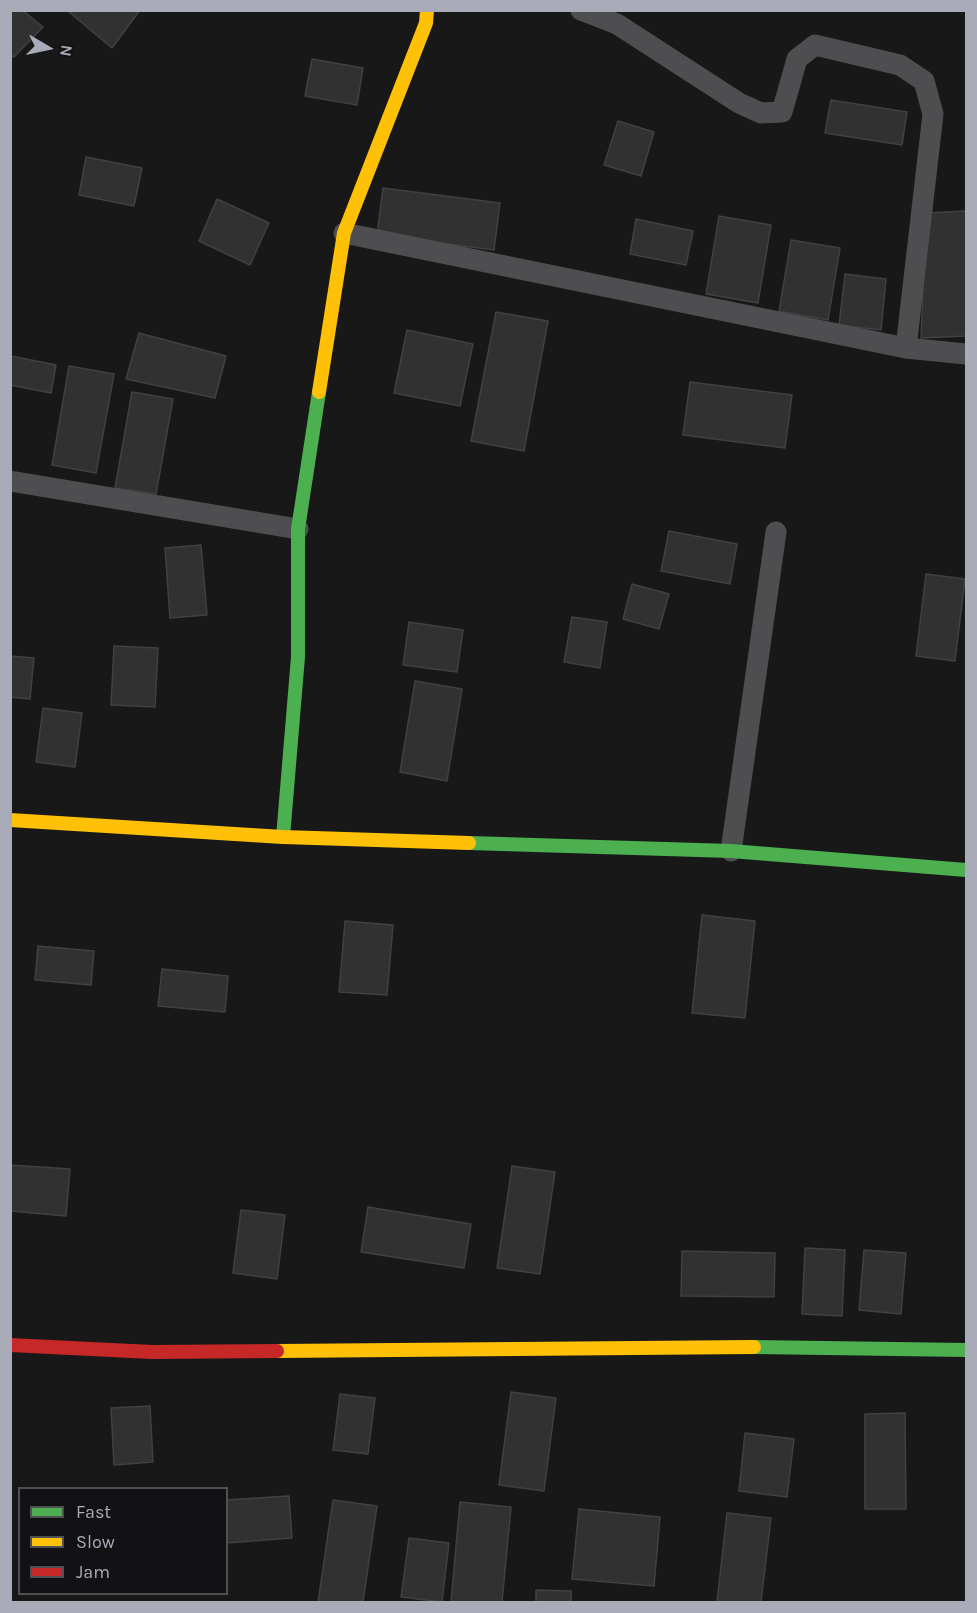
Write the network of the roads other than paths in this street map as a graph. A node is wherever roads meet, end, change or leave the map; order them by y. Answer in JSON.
{"nodes":[{"id":1,"x":427,"y":10,"type":"edge"},
{"id":2,"x":581,"y":10,"type":"edge"},
{"id":3,"x":344,"y":232,"type":"junction"},
{"id":4,"x":906,"y":348,"type":"junction"},
{"id":5,"x":966,"y":354,"type":"edge"},
{"id":6,"x":10,"y":481,"type":"edge"},
{"id":7,"x":298,"y":529,"type":"junction"},
{"id":8,"x":776,"y":532,"type":"dead end"},
{"id":9,"x":10,"y":820,"type":"edge"},
{"id":10,"x":283,"y":837,"type":"junction"},
{"id":11,"x":731,"y":850,"type":"junction"},
{"id":12,"x":966,"y":870,"type":"edge"},
{"id":13,"x":10,"y":1345,"type":"edge"},
{"id":14,"x":966,"y":1350,"type":"edge"}],
"edges":[{"from":1,"to":3,"type":"street"},
{"from":2,"to":4,"type":"street"},
{"from":3,"to":4,"type":"street"},
{"from":3,"to":7,"type":"street"},
{"from":4,"to":5,"type":"street"},
{"from":6,"to":7,"type":"street"},
{"from":7,"to":10,"type":"street"},
{"from":8,"to":11,"type":"street"},
{"from":9,"to":10,"type":"street"},
{"from":10,"to":11,"type":"street"},
{"from":11,"to":12,"type":"street"},
{"from":13,"to":14,"type":"street"}]}
